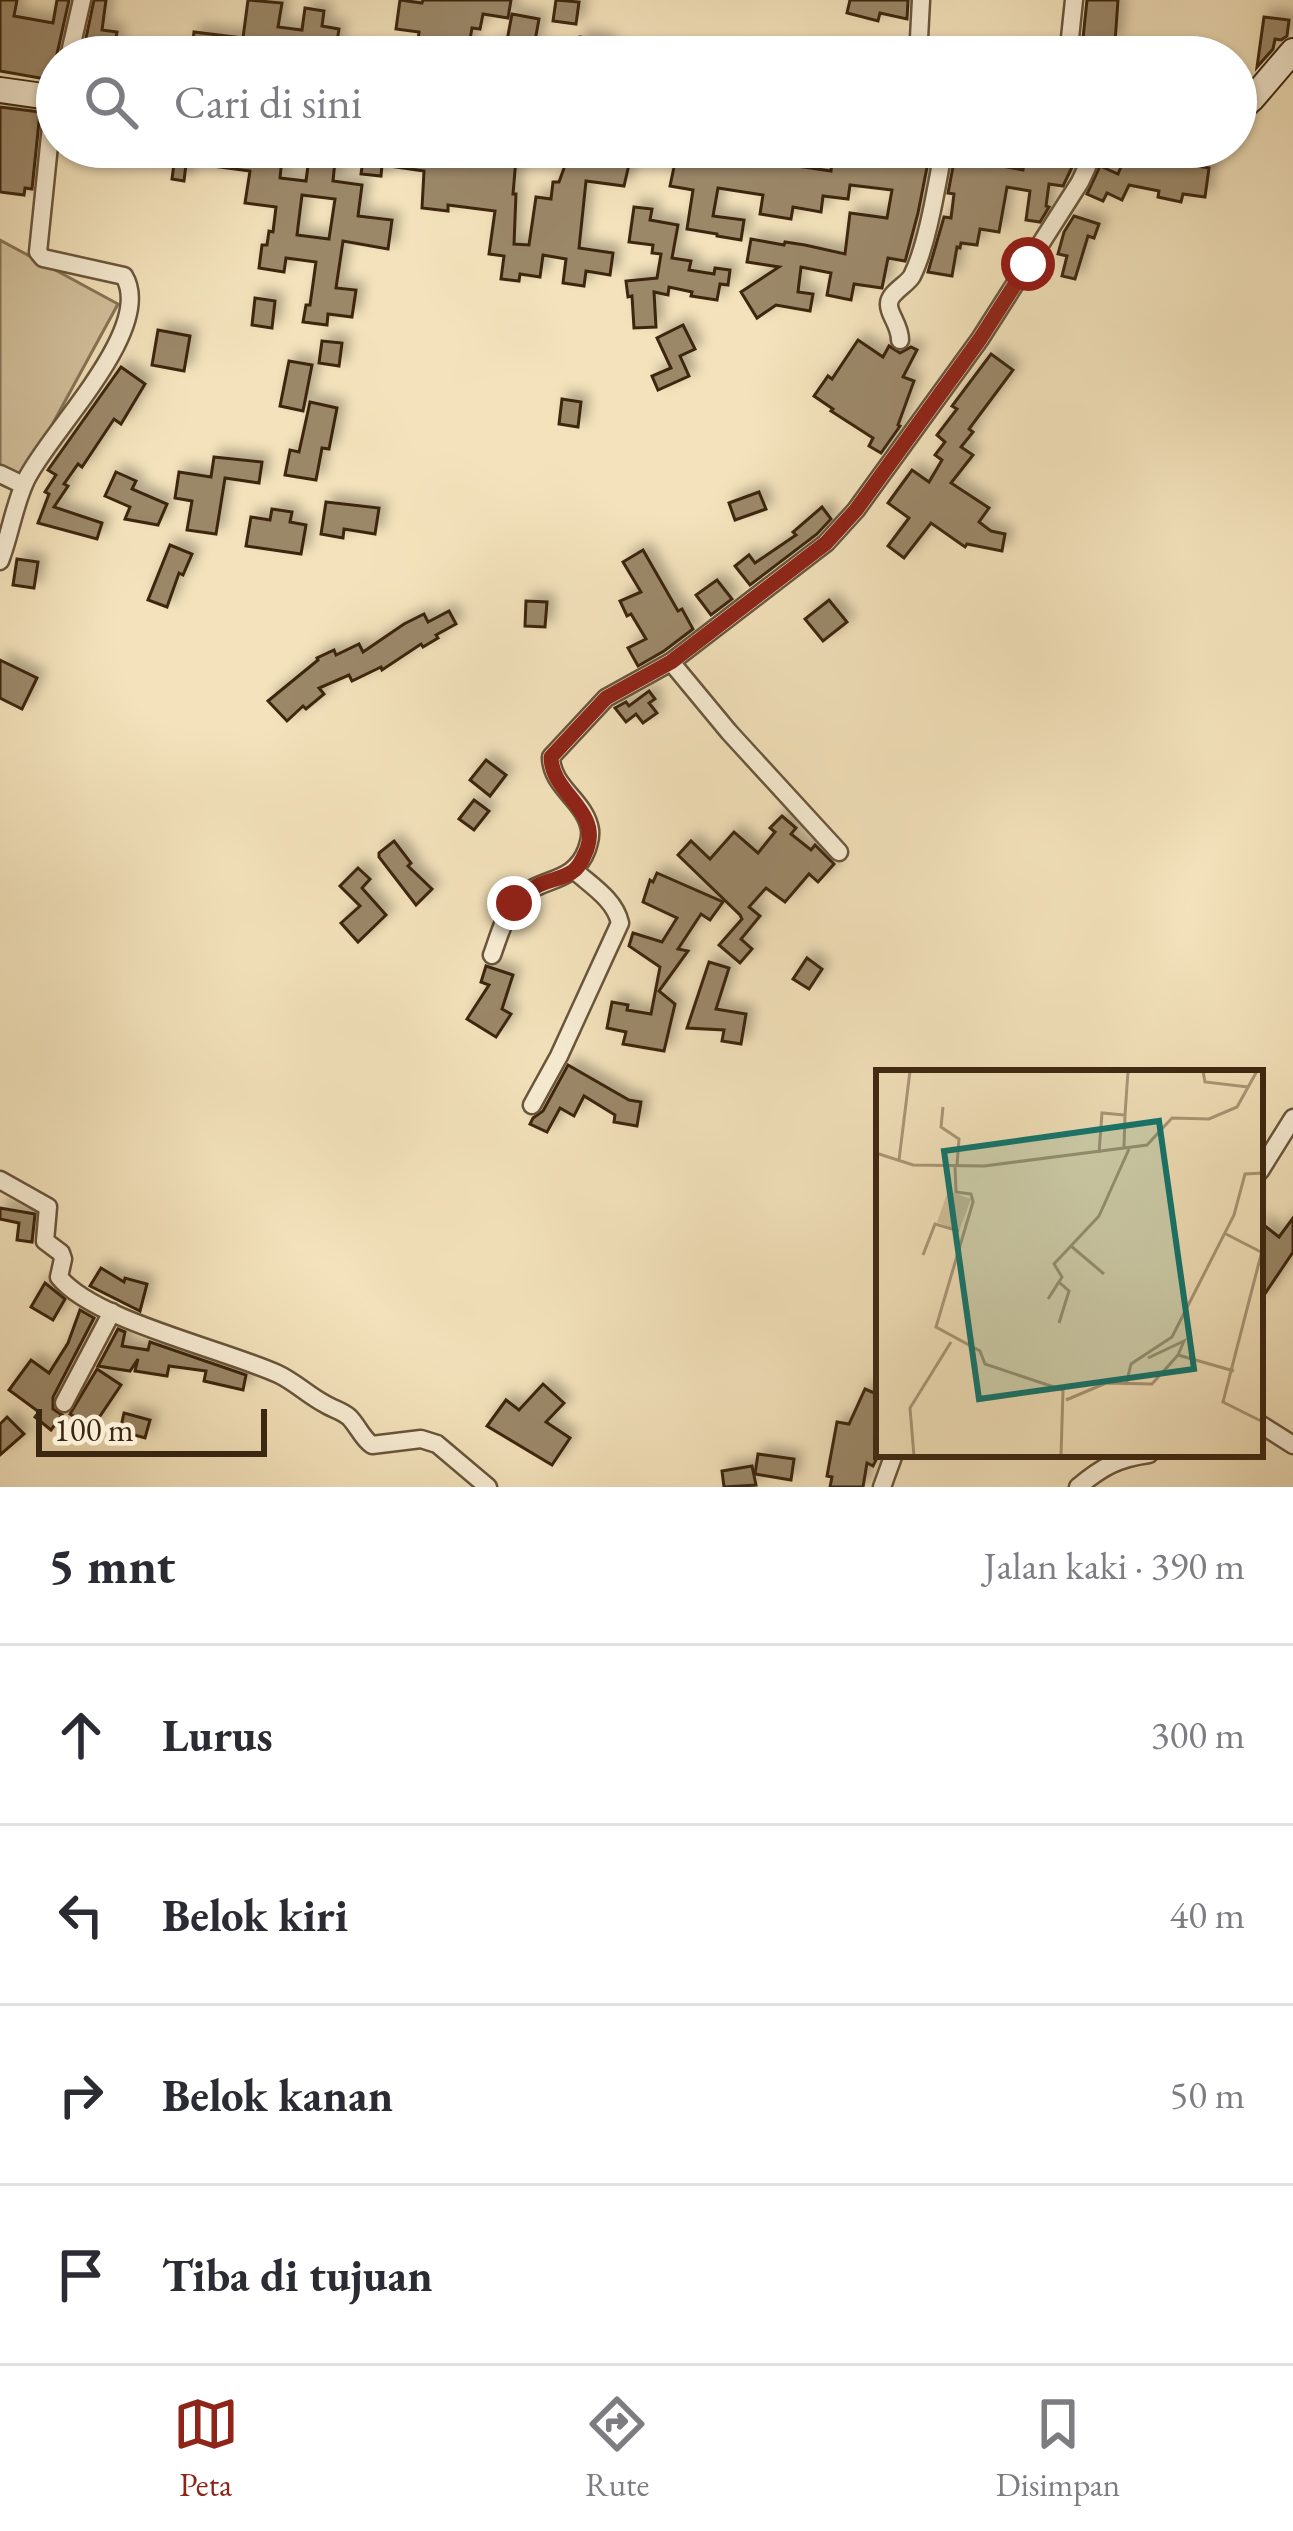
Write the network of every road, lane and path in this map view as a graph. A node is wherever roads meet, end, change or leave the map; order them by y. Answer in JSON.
{"nodes":[{"id":1,"x":82,"y":0,"type":"edge"},
{"id":2,"x":921,"y":0,"type":"edge"},
{"id":3,"x":1074,"y":0,"type":"edge"},
{"id":4,"x":74,"y":36,"type":"edge"},
{"id":5,"x":919,"y":36,"type":"edge"},
{"id":6,"x":1070,"y":36,"type":"edge"},
{"id":7,"x":1293,"y":51,"type":"edge"},
{"id":8,"x":0,"y":90,"type":"edge"},
{"id":9,"x":1257,"y":93,"type":"edge"},
{"id":10,"x":36,"y":95,"type":"edge"},
{"id":11,"x":48,"y":168,"type":"edge"},
{"id":12,"x":940,"y":168,"type":"edge"},
{"id":13,"x":1087,"y":168,"type":"edge"},
{"id":14,"x":900,"y":340,"type":"dead end"},
{"id":15,"x":0,"y":474,"type":"edge"},
{"id":16,"x":23,"y":485,"type":"junction"},
{"id":17,"x":0,"y":561,"type":"edge"},
{"id":18,"x":671,"y":662,"type":"junction"},
{"id":19,"x":838,"y":852,"type":"dead end"},
{"id":20,"x":575,"y":871,"type":"junction"},
{"id":21,"x":492,"y":955,"type":"dead end"},
{"id":22,"x":532,"y":1106,"type":"dead end"},
{"id":23,"x":1293,"y":1118,"type":"edge"},
{"id":24,"x":1263,"y":1166,"type":"edge"},
{"id":25,"x":0,"y":1180,"type":"edge"},
{"id":26,"x":112,"y":1312,"type":"junction"},
{"id":27,"x":64,"y":1403,"type":"dead end"},
{"id":28,"x":1263,"y":1426,"type":"edge"},
{"id":29,"x":1293,"y":1445,"type":"edge"},
{"id":30,"x":893,"y":1457,"type":"edge"},
{"id":31,"x":1127,"y":1457,"type":"edge"},
{"id":32,"x":488,"y":1487,"type":"edge"},
{"id":33,"x":882,"y":1487,"type":"edge"},
{"id":34,"x":1078,"y":1487,"type":"edge"}],
"edges":[{"from":1,"to":4,"type":"street"},
{"from":2,"to":5,"type":"street"},
{"from":3,"to":6,"type":"street"},
{"from":7,"to":9,"type":"main road"},
{"from":8,"to":10,"type":"main road"},
{"from":11,"to":16,"type":"street"},
{"from":12,"to":14,"type":"street"},
{"from":13,"to":18,"type":"street"},
{"from":15,"to":16,"type":"street"},
{"from":16,"to":17,"type":"street"},
{"from":18,"to":19,"type":"street"},
{"from":18,"to":20,"type":"street"},
{"from":20,"to":21,"type":"street"},
{"from":20,"to":22,"type":"street"},
{"from":23,"to":24,"type":"street"},
{"from":25,"to":26,"type":"street"},
{"from":26,"to":27,"type":"street"},
{"from":26,"to":32,"type":"street"},
{"from":28,"to":29,"type":"street"},
{"from":30,"to":33,"type":"street"},
{"from":31,"to":34,"type":"street"}]}
